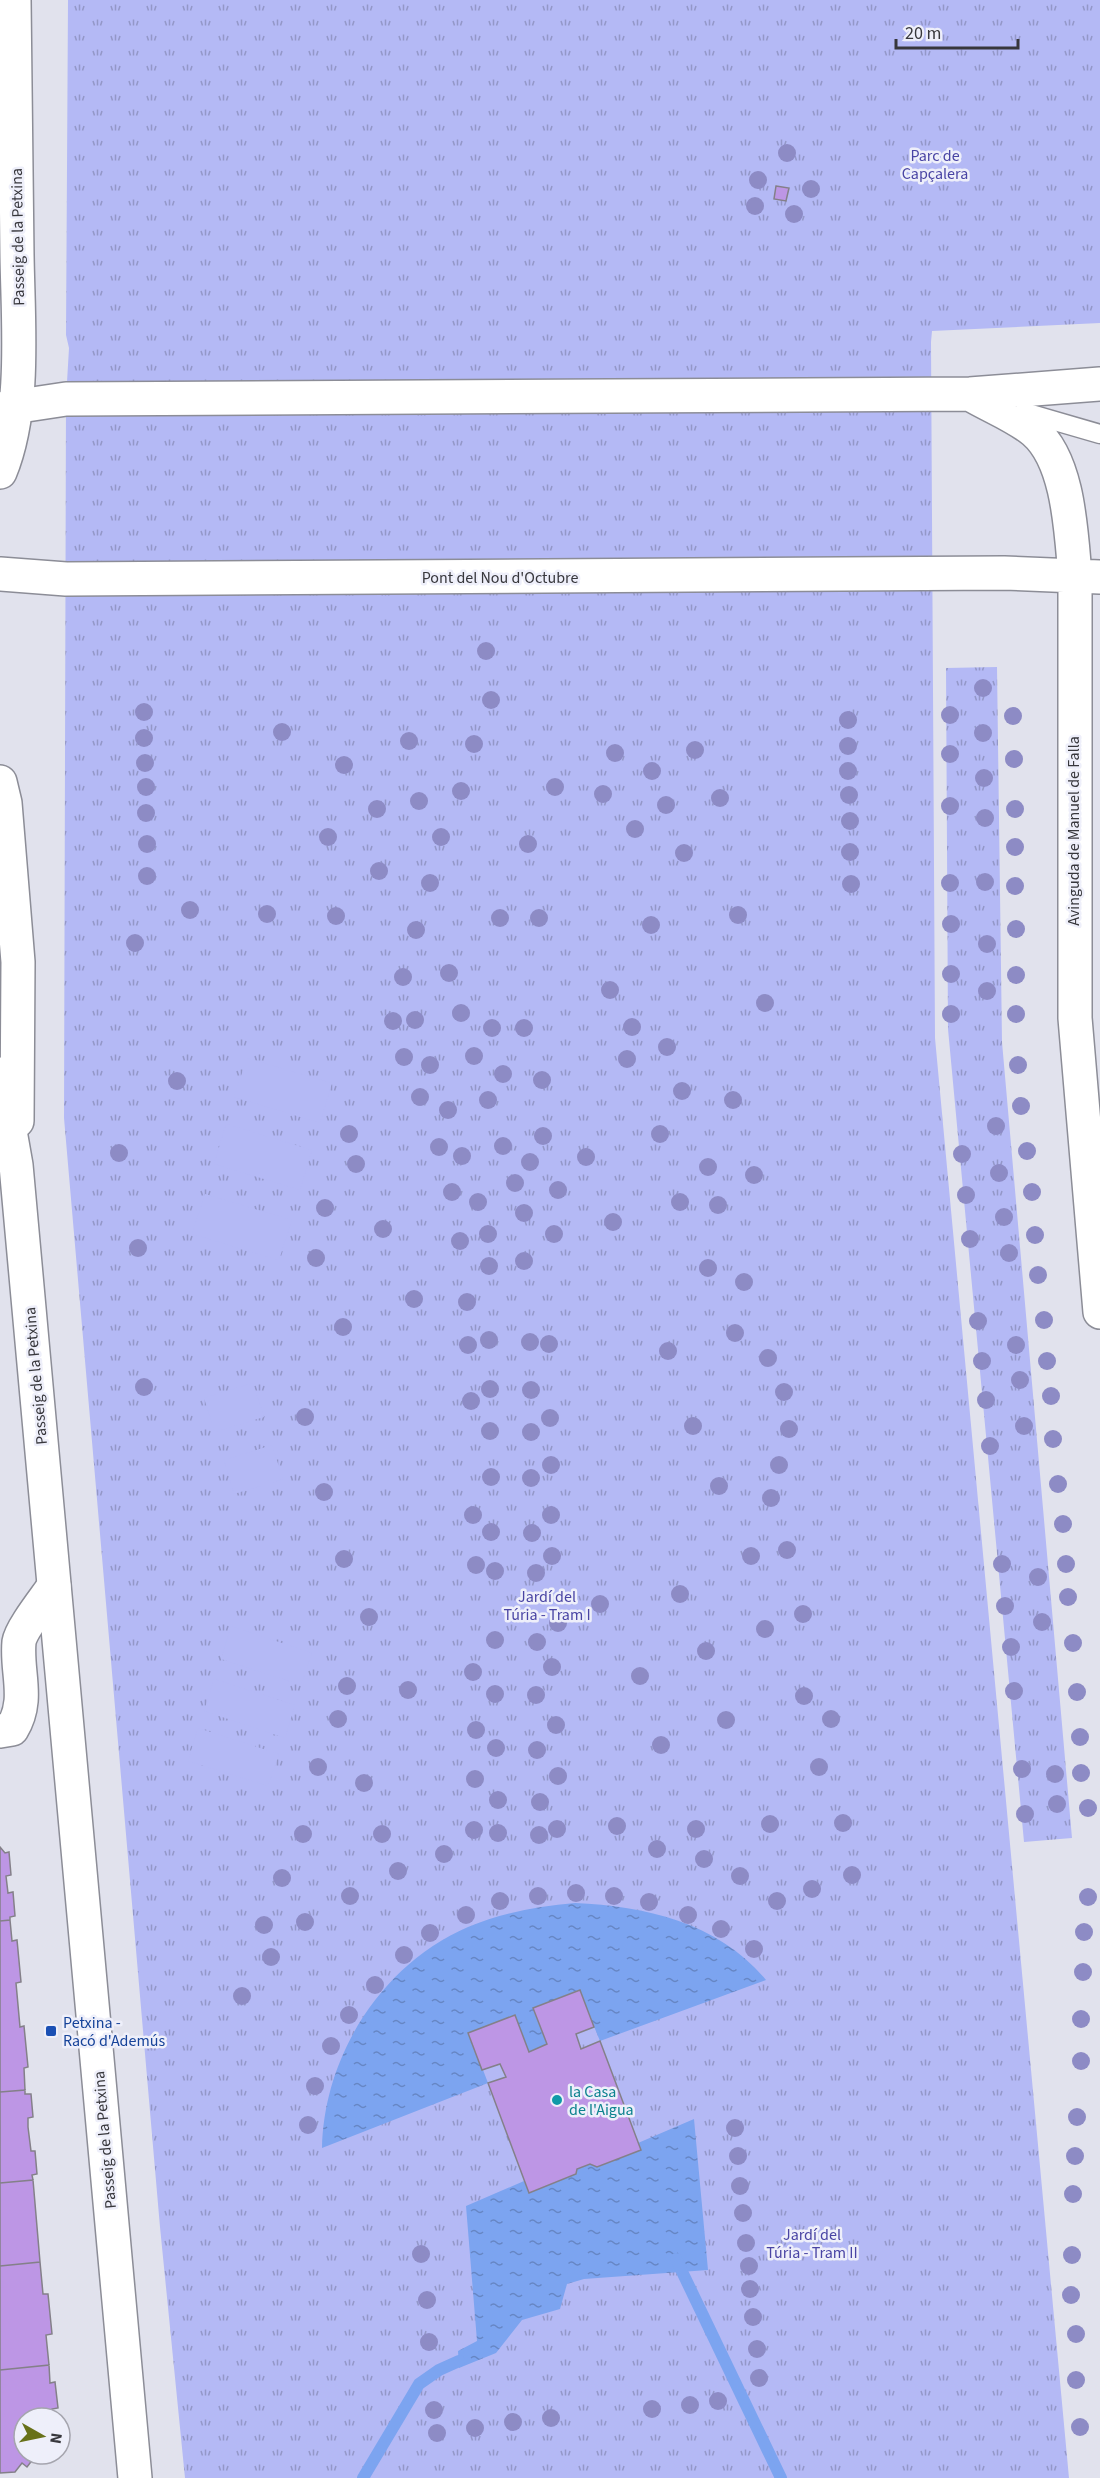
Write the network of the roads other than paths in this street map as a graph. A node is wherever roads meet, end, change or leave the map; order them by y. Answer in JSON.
{"nodes":[{"id":1,"x":14,"y":0,"type":"edge"},
{"id":2,"x":1100,"y":384,"type":"edge"},
{"id":3,"x":970,"y":394,"type":"junction"},
{"id":4,"x":8,"y":407,"type":"edge"},
{"id":5,"x":1100,"y":434,"type":"edge"},
{"id":6,"x":0,"y":471,"type":"edge"},
{"id":7,"x":0,"y":574,"type":"edge"},
{"id":8,"x":1087,"y":576,"type":"edge"},
{"id":9,"x":0,"y":782,"type":"edge"},
{"id":10,"x":0,"y":1074,"type":"edge"},
{"id":11,"x":16,"y":1165,"type":"junction"},
{"id":12,"x":1100,"y":1312,"type":"edge"},
{"id":13,"x":54,"y":1586,"type":"junction"},
{"id":14,"x":6,"y":1730,"type":"edge"},
{"id":15,"x":135,"y":2478,"type":"edge"}],
"edges":[{"from":1,"to":4,"type":"main road","name":"Passeig de la Petxina"},
{"from":2,"to":3,"type":"main road"},
{"from":3,"to":4,"type":"main road"},
{"from":3,"to":5,"type":"lane"},
{"from":3,"to":8,"type":"main road","name":"Avinguda de Manuel de Falla"},
{"from":4,"to":6,"type":"main road","name":"Passeig de la Petxina"},
{"from":7,"to":8,"type":"main road","name":"Pont del Nou d'Octubre"},
{"from":8,"to":12,"type":"main road","name":"Avinguda de Manuel de Falla"},
{"from":9,"to":11,"type":"main road","name":"Passeig de la Petxina"},
{"from":10,"to":11,"type":"main road","name":"Passeig de la Petxina"},
{"from":11,"to":13,"type":"main road","name":"Passeig de la Petxina"},
{"from":13,"to":14,"type":"main road"},
{"from":13,"to":15,"type":"main road","name":"Passeig de la Petxina"}]}
